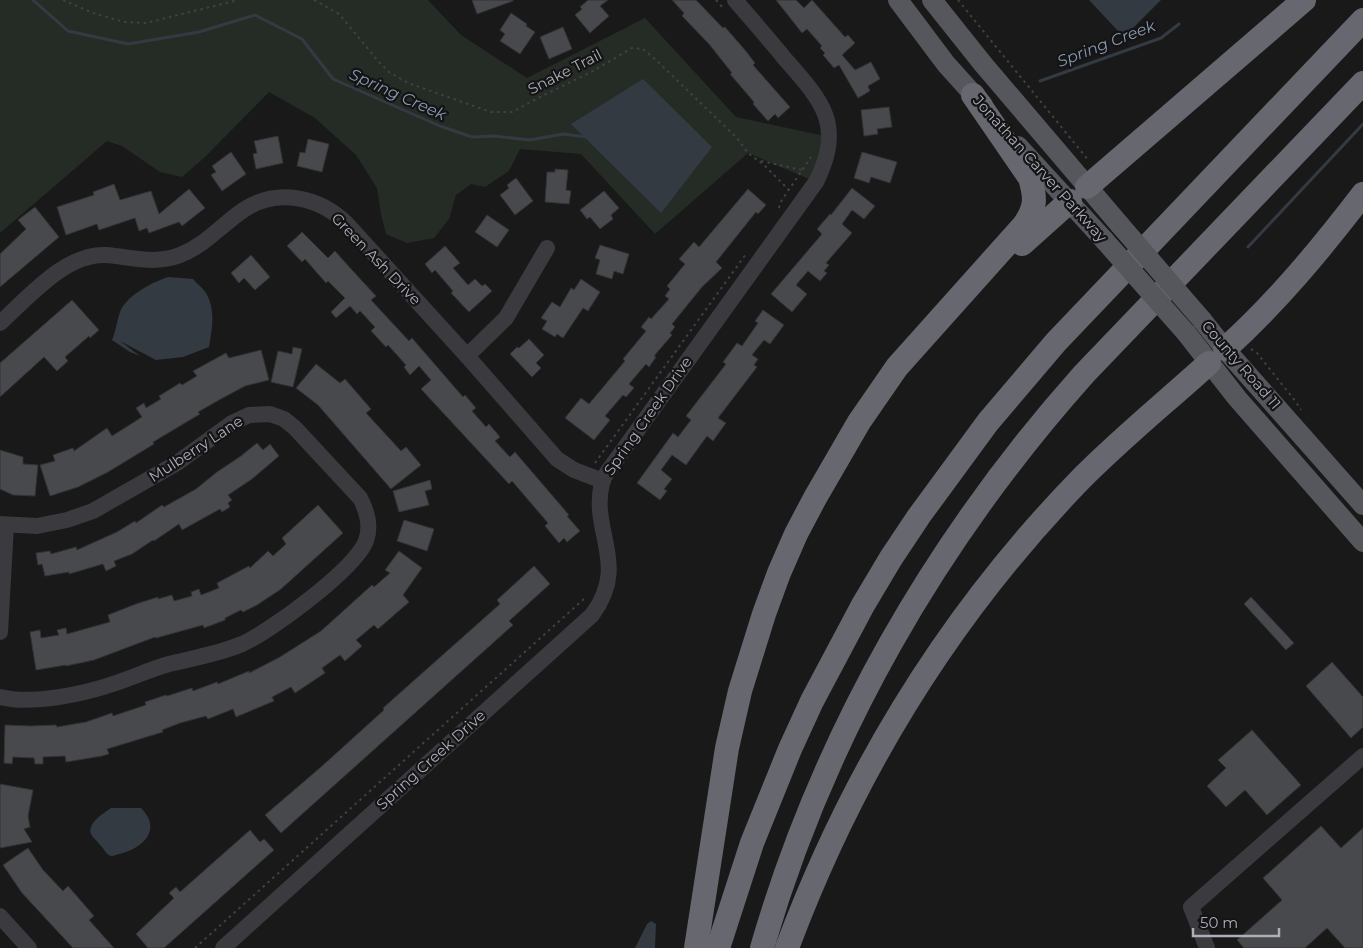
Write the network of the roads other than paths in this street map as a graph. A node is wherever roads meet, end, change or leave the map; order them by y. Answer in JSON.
{"nodes":[{"id":1,"x":898,"y":0,"type":"edge"},
{"id":2,"x":932,"y":0,"type":"edge"},
{"id":3,"x":1304,"y":0,"type":"edge"},
{"id":4,"x":731,"y":7,"type":"edge"},
{"id":5,"x":1363,"y":20,"type":"edge"},
{"id":6,"x":1363,"y":82,"type":"edge"},
{"id":7,"x":973,"y":94,"type":"junction"},
{"id":8,"x":1078,"y":194,"type":"junction"},
{"id":9,"x":1363,"y":194,"type":"edge"},
{"id":10,"x":1120,"y":225,"type":"joint"},
{"id":11,"x":547,"y":248,"type":"dead end"},
{"id":12,"x":0,"y":322,"type":"edge"},
{"id":13,"x":933,"y":327,"type":"junction"},
{"id":14,"x":1187,"y":334,"type":"joint"},
{"id":15,"x":1224,"y":350,"type":"junction"},
{"id":16,"x":467,"y":356,"type":"junction"},
{"id":17,"x":596,"y":479,"type":"junction"},
{"id":18,"x":1363,"y":505,"type":"edge"},
{"id":19,"x":3,"y":525,"type":"edge"},
{"id":20,"x":1363,"y":542,"type":"edge"},
{"id":21,"x":0,"y":632,"type":"edge"},
{"id":22,"x":0,"y":697,"type":"edge"},
{"id":23,"x":1363,"y":756,"type":"edge"},
{"id":24,"x":0,"y":916,"type":"edge"},
{"id":25,"x":29,"y":948,"type":"edge"},
{"id":26,"x":223,"y":948,"type":"edge"},
{"id":27,"x":696,"y":948,"type":"edge"},
{"id":28,"x":718,"y":948,"type":"edge"},
{"id":29,"x":762,"y":948,"type":"edge"},
{"id":30,"x":786,"y":948,"type":"edge"},
{"id":31,"x":1207,"y":948,"type":"edge"}],
"edges":[{"from":1,"to":7,"type":"main road","name":"Jonathan Carver Parkway"},
{"from":2,"to":8,"type":"main road","name":"Jonathan Carver Parkway"},
{"from":3,"to":8,"type":"highway"},
{"from":4,"to":17,"type":"street","name":"Spring Creek Drive"},
{"from":5,"to":28,"type":"highway"},
{"from":6,"to":29,"type":"highway"},
{"from":7,"to":8,"type":"main road","name":"Jonathan Carver Parkway"},
{"from":7,"to":13,"type":"highway"},
{"from":8,"to":10,"type":"main road","name":"Jonathan Carver Parkway"},
{"from":8,"to":13,"type":"highway"},
{"from":8,"to":14,"type":"main road","name":"Jonathan Carver Parkway","bridge":true},
{"from":9,"to":15,"type":"highway"},
{"from":10,"to":15,"type":"main road","name":"County Road 11","bridge":true},
{"from":11,"to":16,"type":"street"},
{"from":12,"to":16,"type":"street","name":"Green Ash Drive"},
{"from":13,"to":27,"type":"highway"},
{"from":14,"to":15,"type":"main road","name":"County Road 11"},
{"from":15,"to":18,"type":"main road","name":"County Road 11"},
{"from":15,"to":20,"type":"main road","name":"County Road 11"},
{"from":15,"to":30,"type":"highway"},
{"from":16,"to":17,"type":"street","name":"Green Ash Drive"},
{"from":17,"to":26,"type":"street","name":"Spring Creek Drive"},
{"from":19,"to":21,"type":"street"},
{"from":19,"to":22,"type":"street","name":"Mulberry Lane"},
{"from":23,"to":31,"type":"street"},
{"from":24,"to":25,"type":"street"}]}
